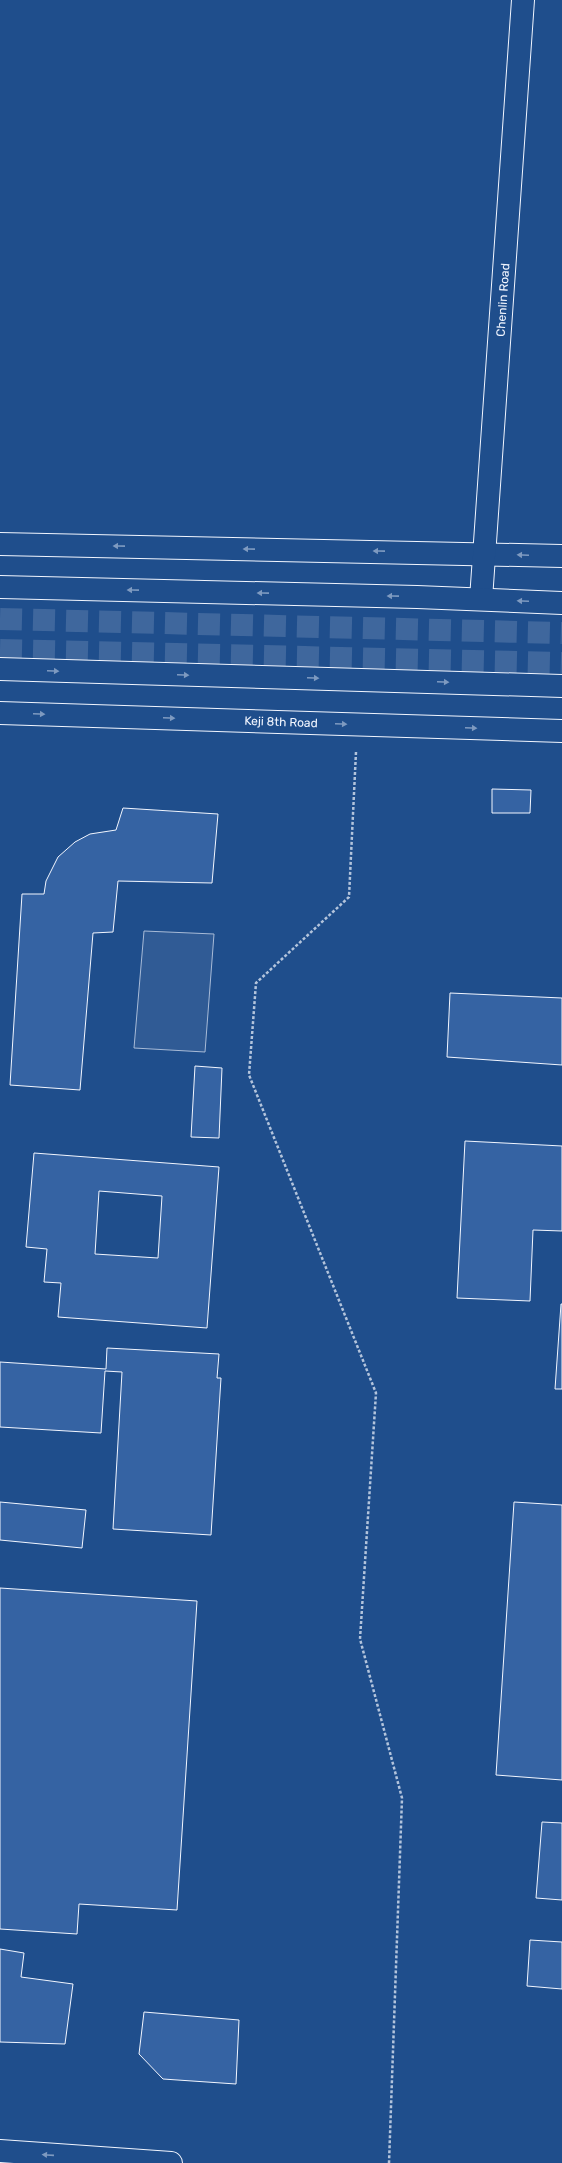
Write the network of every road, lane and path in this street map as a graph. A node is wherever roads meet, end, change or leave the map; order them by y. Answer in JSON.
{"nodes":[{"id":1,"x":524,"y":0,"type":"edge"},
{"id":2,"x":0,"y":544,"type":"edge"},
{"id":3,"x":485,"y":554,"type":"junction"},
{"id":4,"x":562,"y":556,"type":"edge"},
{"id":5,"x":0,"y":587,"type":"edge"},
{"id":6,"x":481,"y":599,"type":"junction"},
{"id":7,"x":562,"y":603,"type":"edge"},
{"id":8,"x":0,"y":669,"type":"edge"},
{"id":9,"x":562,"y":686,"type":"edge"},
{"id":10,"x":0,"y":713,"type":"edge"},
{"id":11,"x":357,"y":724,"type":"junction"},
{"id":12,"x":562,"y":731,"type":"edge"},
{"id":13,"x":0,"y":2151,"type":"edge"},
{"id":14,"x":171,"y":2163,"type":"edge"},
{"id":15,"x":389,"y":2163,"type":"edge"}],
"edges":[{"from":1,"to":3,"type":"street","name":"Chenlin Road"},
{"from":3,"to":2,"type":"street","one_way":true},
{"from":4,"to":3,"type":"street","one_way":true},
{"from":3,"to":6,"type":"street","name":"Chenlin Road"},
{"from":6,"to":5,"type":"street","one_way":true},
{"from":7,"to":6,"type":"street","one_way":true},
{"from":8,"to":9,"type":"street","one_way":true},
{"from":10,"to":11,"type":"street","name":"Keji 8th Road","one_way":true},
{"from":11,"to":12,"type":"street","name":"Keji 8th Road","one_way":true},
{"from":11,"to":15,"type":"path"},
{"from":14,"to":13,"type":"street","one_way":true}]}
